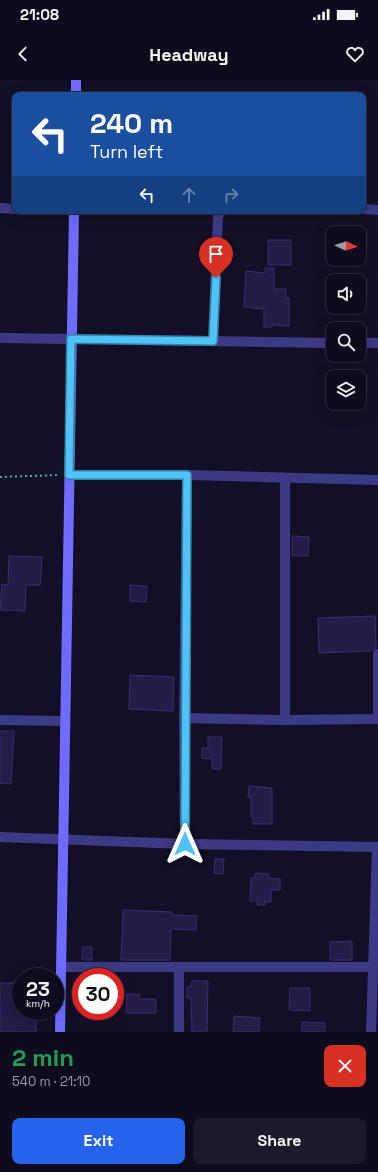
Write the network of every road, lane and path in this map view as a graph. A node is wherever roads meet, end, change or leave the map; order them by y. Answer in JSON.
{"nodes":[{"id":1,"x":76,"y":80,"type":"edge"},
{"id":2,"x":76,"y":92,"type":"edge"},
{"id":3,"x":0,"y":208,"type":"edge"},
{"id":4,"x":12,"y":209,"type":"edge"},
{"id":5,"x":366,"y":209,"type":"edge"},
{"id":6,"x":378,"y":210,"type":"edge"},
{"id":7,"x":74,"y":214,"type":"edge"},
{"id":8,"x":220,"y":214,"type":"edge"},
{"id":9,"x":0,"y":338,"type":"edge"},
{"id":10,"x":71,"y":339,"type":"junction"},
{"id":11,"x":213,"y":341,"type":"junction"},
{"id":12,"x":326,"y":343,"type":"edge"},
{"id":13,"x":366,"y":343,"type":"edge"},
{"id":14,"x":378,"y":343,"type":"edge"},
{"id":15,"x":69,"y":475,"type":"junction"},
{"id":16,"x":187,"y":475,"type":"junction"},
{"id":17,"x":0,"y":477,"type":"edge"},
{"id":18,"x":285,"y":478,"type":"junction"},
{"id":19,"x":378,"y":480,"type":"edge"},
{"id":20,"x":378,"y":654,"type":"edge"},
{"id":21,"x":184,"y":718,"type":"junction"},
{"id":22,"x":378,"y":719,"type":"edge"},
{"id":23,"x":0,"y":720,"type":"edge"},
{"id":24,"x":285,"y":720,"type":"junction"},
{"id":25,"x":64,"y":721,"type":"junction"},
{"id":26,"x":0,"y":837,"type":"edge"},
{"id":27,"x":62,"y":839,"type":"junction"},
{"id":28,"x":185,"y":844,"type":"junction"},
{"id":29,"x":378,"y":848,"type":"edge"},
{"id":30,"x":61,"y":967,"type":"junction"},
{"id":31,"x":179,"y":967,"type":"junction"},
{"id":32,"x":372,"y":967,"type":"junction"},
{"id":33,"x":60,"y":1032,"type":"edge"},
{"id":34,"x":179,"y":1032,"type":"edge"},
{"id":35,"x":371,"y":1032,"type":"edge"}],
"edges":[{"from":1,"to":2,"type":"street"},
{"from":3,"to":4,"type":"street"},
{"from":5,"to":6,"type":"street"},
{"from":7,"to":10,"type":"street"},
{"from":8,"to":11,"type":"street"},
{"from":9,"to":10,"type":"street"},
{"from":10,"to":11,"type":"street"},
{"from":10,"to":15,"type":"street"},
{"from":11,"to":12,"type":"street"},
{"from":13,"to":14,"type":"street"},
{"from":15,"to":16,"type":"street"},
{"from":15,"to":17,"type":"path"},
{"from":15,"to":25,"type":"street"},
{"from":16,"to":18,"type":"street"},
{"from":16,"to":21,"type":"street"},
{"from":18,"to":19,"type":"street"},
{"from":18,"to":24,"type":"street"},
{"from":20,"to":22,"type":"street"},
{"from":21,"to":24,"type":"street"},
{"from":21,"to":28,"type":"street"},
{"from":22,"to":24,"type":"street"},
{"from":23,"to":25,"type":"street"},
{"from":25,"to":27,"type":"street"},
{"from":26,"to":27,"type":"street"},
{"from":27,"to":28,"type":"street"},
{"from":27,"to":30,"type":"street"},
{"from":28,"to":29,"type":"street"},
{"from":29,"to":32,"type":"street"},
{"from":30,"to":31,"type":"street"},
{"from":30,"to":33,"type":"street"},
{"from":31,"to":32,"type":"street"},
{"from":31,"to":34,"type":"street"},
{"from":32,"to":35,"type":"street"}]}
